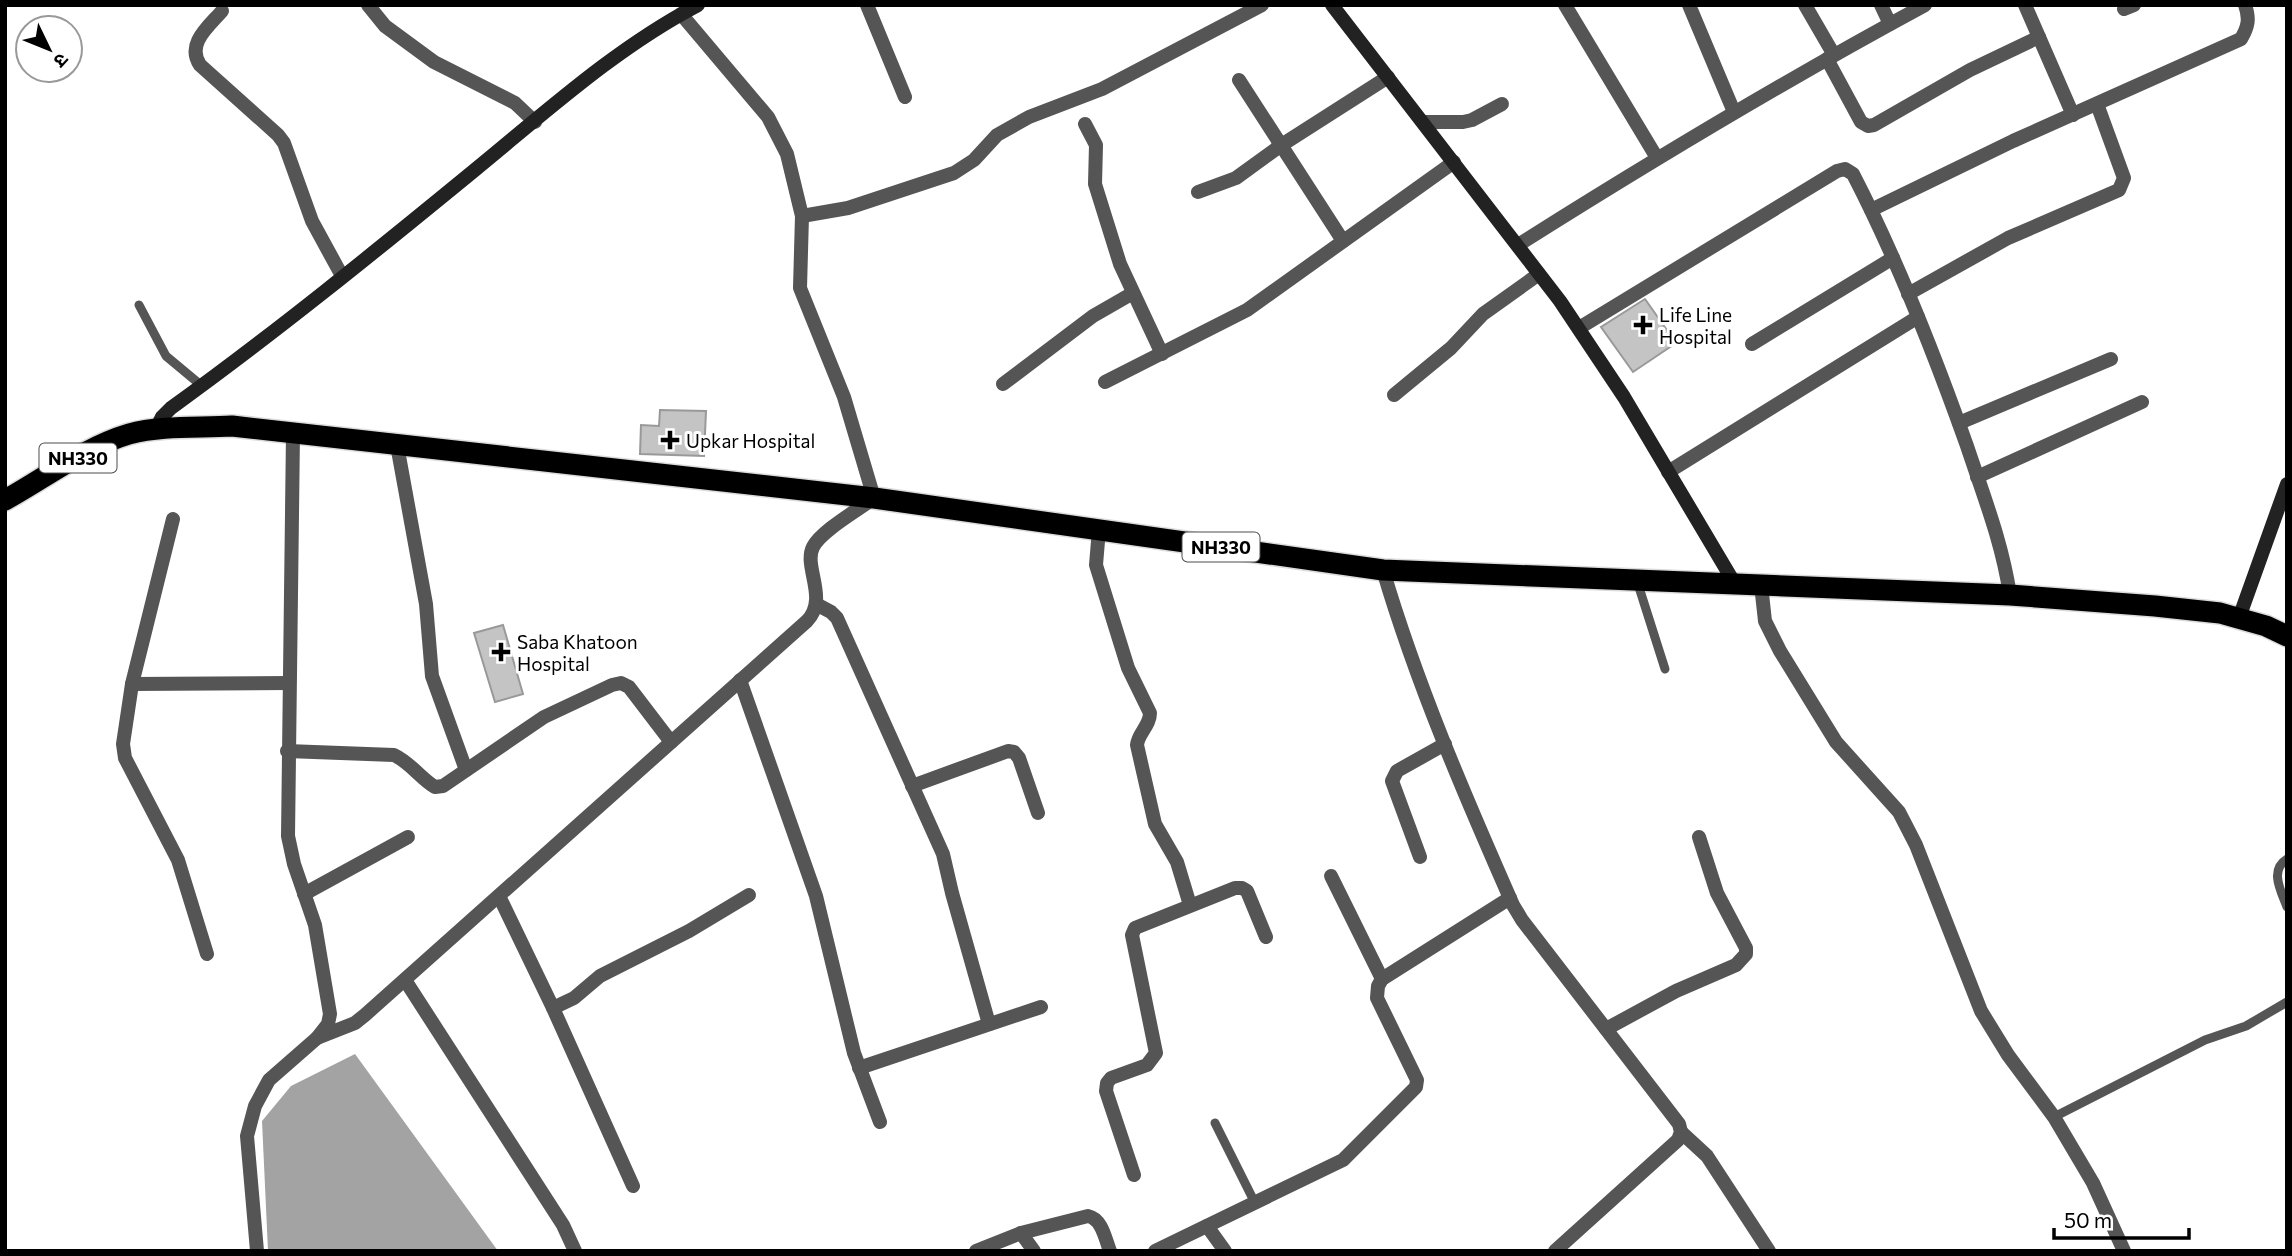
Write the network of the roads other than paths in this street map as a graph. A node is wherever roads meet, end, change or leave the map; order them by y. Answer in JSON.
{"nodes":[{"id":1,"x":368,"y":5,"type":"edge"},
{"id":2,"x":698,"y":5,"type":"edge"},
{"id":3,"x":867,"y":5,"type":"edge"},
{"id":4,"x":1262,"y":5,"type":"edge"},
{"id":5,"x":1332,"y":5,"type":"edge"},
{"id":6,"x":1564,"y":5,"type":"edge"},
{"id":7,"x":1689,"y":5,"type":"edge"},
{"id":8,"x":1805,"y":5,"type":"edge"},
{"id":9,"x":1881,"y":5,"type":"edge"},
{"id":10,"x":1925,"y":5,"type":"edge"},
{"id":11,"x":2025,"y":5,"type":"edge"},
{"id":12,"x":2245,"y":5,"type":"edge"},
{"id":13,"x":222,"y":11,"type":"dead end"},
{"id":14,"x":681,"y":14,"type":"junction"},
{"id":15,"x":1891,"y":24,"type":"junction"},
{"id":16,"x":2039,"y":37,"type":"junction"},
{"id":17,"x":1830,"y":57,"type":"junction"},
{"id":18,"x":1388,"y":77,"type":"junction"},
{"id":19,"x":1239,"y":80,"type":"dead end"},
{"id":20,"x":905,"y":97,"type":"dead end"},
{"id":21,"x":1502,"y":104,"type":"dead end"},
{"id":22,"x":2096,"y":104,"type":"junction"},
{"id":23,"x":1734,"y":112,"type":"junction"},
{"id":24,"x":2073,"y":115,"type":"junction"},
{"id":25,"x":535,"y":122,"type":"junction"},
{"id":26,"x":1423,"y":122,"type":"junction"},
{"id":27,"x":1085,"y":124,"type":"dead end"},
{"id":28,"x":1280,"y":146,"type":"junction"},
{"id":29,"x":1657,"y":158,"type":"junction"},
{"id":30,"x":1454,"y":162,"type":"junction"},
{"id":31,"x":1198,"y":192,"type":"dead end"},
{"id":32,"x":1871,"y":210,"type":"junction"},
{"id":33,"x":802,"y":216,"type":"junction"},
{"id":34,"x":1343,"y":242,"type":"junction"},
{"id":35,"x":1518,"y":245,"type":"junction"},
{"id":36,"x":1892,"y":258,"type":"junction"},
{"id":37,"x":1539,"y":274,"type":"junction"},
{"id":38,"x":342,"y":276,"type":"junction"},
{"id":39,"x":1133,"y":293,"type":"junction"},
{"id":40,"x":1908,"y":294,"type":"junction"},
{"id":41,"x":139,"y":305,"type":"dead end"},
{"id":42,"x":1918,"y":317,"type":"junction"},
{"id":43,"x":1579,"y":328,"type":"junction"},
{"id":44,"x":1752,"y":344,"type":"dead end"},
{"id":45,"x":1162,"y":354,"type":"junction"},
{"id":46,"x":2112,"y":359,"type":"dead end"},
{"id":47,"x":1105,"y":382,"type":"dead end"},
{"id":48,"x":1003,"y":384,"type":"dead end"},
{"id":49,"x":202,"y":386,"type":"junction"},
{"id":50,"x":1394,"y":395,"type":"dead end"},
{"id":51,"x":2142,"y":402,"type":"dead end"},
{"id":52,"x":1959,"y":423,"type":"junction"},
{"id":53,"x":156,"y":429,"type":"junction"},
{"id":54,"x":293,"y":433,"type":"junction"},
{"id":55,"x":397,"y":445,"type":"junction"},
{"id":56,"x":1668,"y":472,"type":"junction"},
{"id":57,"x":1977,"y":477,"type":"junction"},
{"id":58,"x":2287,"y":484,"type":"edge"},
{"id":59,"x":874,"y":498,"type":"junction"},
{"id":60,"x":5,"y":500,"type":"edge"},
{"id":61,"x":173,"y":519,"type":"dead end"},
{"id":62,"x":1099,"y":529,"type":"junction"},
{"id":63,"x":1383,"y":570,"type":"junction"},
{"id":64,"x":1637,"y":579,"type":"junction"},
{"id":65,"x":1735,"y":584,"type":"junction"},
{"id":66,"x":1761,"y":585,"type":"junction"},
{"id":67,"x":2010,"y":595,"type":"junction"},
{"id":68,"x":816,"y":604,"type":"junction"},
{"id":69,"x":2239,"y":618,"type":"junction"},
{"id":70,"x":2287,"y":636,"type":"edge"},
{"id":71,"x":1665,"y":669,"type":"dead end"},
{"id":72,"x":740,"y":680,"type":"junction"},
{"id":73,"x":289,"y":683,"type":"junction"},
{"id":74,"x":132,"y":684,"type":"junction"},
{"id":75,"x":671,"y":742,"type":"junction"},
{"id":76,"x":1446,"y":744,"type":"junction"},
{"id":77,"x":287,"y":751,"type":"junction"},
{"id":78,"x":466,"y":770,"type":"junction"},
{"id":79,"x":912,"y":786,"type":"junction"},
{"id":80,"x":1038,"y":813,"type":"dead end"},
{"id":81,"x":408,"y":837,"type":"dead end"},
{"id":82,"x":1699,"y":837,"type":"dead end"},
{"id":83,"x":1420,"y":857,"type":"dead end"},
{"id":84,"x":2287,"y":859,"type":"edge"},
{"id":85,"x":1331,"y":876,"type":"dead end"},
{"id":86,"x":304,"y":894,"type":"junction"},
{"id":87,"x":749,"y":895,"type":"dead end"},
{"id":88,"x":499,"y":896,"type":"junction"},
{"id":89,"x":1510,"y":898,"type":"junction"},
{"id":90,"x":1190,"y":905,"type":"junction"},
{"id":91,"x":2287,"y":906,"type":"edge"},
{"id":92,"x":1266,"y":937,"type":"dead end"},
{"id":93,"x":206,"y":954,"type":"dead end"},
{"id":94,"x":1382,"y":979,"type":"junction"},
{"id":95,"x":405,"y":980,"type":"junction"},
{"id":96,"x":2287,"y":1002,"type":"edge"},
{"id":97,"x":1041,"y":1007,"type":"dead end"},
{"id":98,"x":553,"y":1008,"type":"junction"},
{"id":99,"x":989,"y":1024,"type":"junction"},
{"id":100,"x":1606,"y":1029,"type":"junction"},
{"id":101,"x":317,"y":1038,"type":"junction"},
{"id":102,"x":859,"y":1068,"type":"junction"},
{"id":103,"x":2054,"y":1117,"type":"junction"},
{"id":104,"x":880,"y":1122,"type":"dead end"},
{"id":105,"x":1215,"y":1122,"type":"dead end"},
{"id":106,"x":1681,"y":1132,"type":"junction"},
{"id":107,"x":1134,"y":1175,"type":"dead end"},
{"id":108,"x":633,"y":1186,"type":"dead end"},
{"id":109,"x":1255,"y":1202,"type":"junction"},
{"id":110,"x":1207,"y":1226,"type":"junction"},
{"id":111,"x":1021,"y":1233,"type":"junction"},
{"id":112,"x":257,"y":1251,"type":"edge"},
{"id":113,"x":575,"y":1251,"type":"edge"},
{"id":114,"x":976,"y":1251,"type":"edge"},
{"id":115,"x":1034,"y":1251,"type":"edge"},
{"id":116,"x":1110,"y":1251,"type":"edge"},
{"id":117,"x":1155,"y":1251,"type":"edge"},
{"id":118,"x":1225,"y":1251,"type":"edge"},
{"id":119,"x":1555,"y":1251,"type":"edge"},
{"id":120,"x":1769,"y":1251,"type":"edge"},
{"id":121,"x":2124,"y":1251,"type":"edge"}],
"edges":[{"from":1,"to":25,"type":"street"},
{"from":2,"to":14,"type":"street"},
{"from":3,"to":20,"type":"street"},
{"from":4,"to":33,"type":"street"},
{"from":5,"to":18,"type":"street"},
{"from":6,"to":29,"type":"street"},
{"from":7,"to":23,"type":"street"},
{"from":8,"to":17,"type":"street"},
{"from":9,"to":15,"type":"street"},
{"from":10,"to":15,"type":"street"},
{"from":11,"to":16,"type":"street"},
{"from":12,"to":22,"type":"street"},
{"from":13,"to":38,"type":"street"},
{"from":14,"to":25,"type":"street"},
{"from":14,"to":33,"type":"street"},
{"from":15,"to":17,"type":"street"},
{"from":16,"to":17,"type":"street"},
{"from":16,"to":24,"type":"street"},
{"from":17,"to":23,"type":"street"},
{"from":18,"to":26,"type":"street"},
{"from":18,"to":28,"type":"street"},
{"from":19,"to":28,"type":"street"},
{"from":21,"to":26,"type":"street"},
{"from":22,"to":24,"type":"street"},
{"from":22,"to":40,"type":"street"},
{"from":23,"to":29,"type":"street"},
{"from":24,"to":32,"type":"street"},
{"from":25,"to":38,"type":"street"},
{"from":26,"to":30,"type":"street"},
{"from":27,"to":39,"type":"street"},
{"from":28,"to":31,"type":"street"},
{"from":28,"to":34,"type":"street"},
{"from":29,"to":35,"type":"street"},
{"from":30,"to":34,"type":"street"},
{"from":30,"to":35,"type":"street"},
{"from":32,"to":36,"type":"street"},
{"from":32,"to":43,"type":"street"},
{"from":33,"to":59,"type":"street"},
{"from":34,"to":45,"type":"street"},
{"from":35,"to":37,"type":"street"},
{"from":36,"to":40,"type":"street"},
{"from":36,"to":44,"type":"street"},
{"from":37,"to":43,"type":"street"},
{"from":37,"to":50,"type":"street"},
{"from":38,"to":49,"type":"street"},
{"from":39,"to":45,"type":"street"},
{"from":39,"to":48,"type":"street"},
{"from":40,"to":42,"type":"street"},
{"from":41,"to":49,"type":"lane"},
{"from":42,"to":52,"type":"street"},
{"from":42,"to":56,"type":"street"},
{"from":43,"to":56,"type":"street"},
{"from":45,"to":47,"type":"street"},
{"from":46,"to":52,"type":"street"},
{"from":49,"to":53,"type":"street"},
{"from":51,"to":57,"type":"street"},
{"from":52,"to":57,"type":"street"},
{"from":53,"to":54,"type":"highway","number":"NH330"},
{"from":53,"to":60,"type":"highway","number":"NH330"},
{"from":54,"to":55,"type":"highway","number":"NH330"},
{"from":54,"to":73,"type":"street"},
{"from":55,"to":59,"type":"highway","number":"NH330"},
{"from":55,"to":78,"type":"street"},
{"from":56,"to":65,"type":"street"},
{"from":57,"to":67,"type":"street"},
{"from":58,"to":69,"type":"street"},
{"from":59,"to":62,"type":"highway","number":"NH330"},
{"from":59,"to":68,"type":"street"},
{"from":61,"to":74,"type":"street"},
{"from":62,"to":63,"type":"highway","number":"NH330"},
{"from":62,"to":90,"type":"street"},
{"from":63,"to":64,"type":"highway","number":"NH330"},
{"from":63,"to":76,"type":"street"},
{"from":64,"to":65,"type":"highway","number":"NH330"},
{"from":64,"to":71,"type":"lane"},
{"from":65,"to":66,"type":"highway","number":"NH330"},
{"from":66,"to":67,"type":"highway","number":"NH330"},
{"from":66,"to":103,"type":"street"},
{"from":67,"to":69,"type":"highway","number":"NH330"},
{"from":68,"to":72,"type":"street"},
{"from":68,"to":79,"type":"street"},
{"from":69,"to":70,"type":"highway","number":"NH330"},
{"from":72,"to":75,"type":"street"},
{"from":72,"to":102,"type":"street"},
{"from":73,"to":74,"type":"street"},
{"from":73,"to":77,"type":"street"},
{"from":74,"to":93,"type":"street"},
{"from":75,"to":78,"type":"street"},
{"from":75,"to":88,"type":"street"},
{"from":76,"to":83,"type":"street"},
{"from":76,"to":89,"type":"street"},
{"from":77,"to":78,"type":"street"},
{"from":77,"to":86,"type":"street"},
{"from":79,"to":80,"type":"street"},
{"from":79,"to":99,"type":"street"},
{"from":81,"to":86,"type":"street"},
{"from":82,"to":100,"type":"street"},
{"from":84,"to":91,"type":"lane"},
{"from":85,"to":94,"type":"street"},
{"from":86,"to":101,"type":"street"},
{"from":87,"to":98,"type":"street"},
{"from":88,"to":95,"type":"street"},
{"from":88,"to":98,"type":"street"},
{"from":89,"to":94,"type":"street"},
{"from":89,"to":100,"type":"street"},
{"from":90,"to":92,"type":"street"},
{"from":90,"to":107,"type":"street"},
{"from":94,"to":109,"type":"street"},
{"from":95,"to":101,"type":"street"},
{"from":95,"to":113,"type":"street"},
{"from":96,"to":103,"type":"lane"},
{"from":97,"to":99,"type":"street"},
{"from":98,"to":108,"type":"street"},
{"from":99,"to":102,"type":"street"},
{"from":100,"to":106,"type":"street"},
{"from":101,"to":112,"type":"street"},
{"from":102,"to":104,"type":"street"},
{"from":103,"to":121,"type":"street"},
{"from":105,"to":109,"type":"lane"},
{"from":106,"to":119,"type":"street"},
{"from":106,"to":120,"type":"street"},
{"from":109,"to":110,"type":"street"},
{"from":110,"to":117,"type":"street"},
{"from":110,"to":118,"type":"street"},
{"from":111,"to":114,"type":"street"},
{"from":111,"to":115,"type":"street"},
{"from":111,"to":116,"type":"street"}]}
